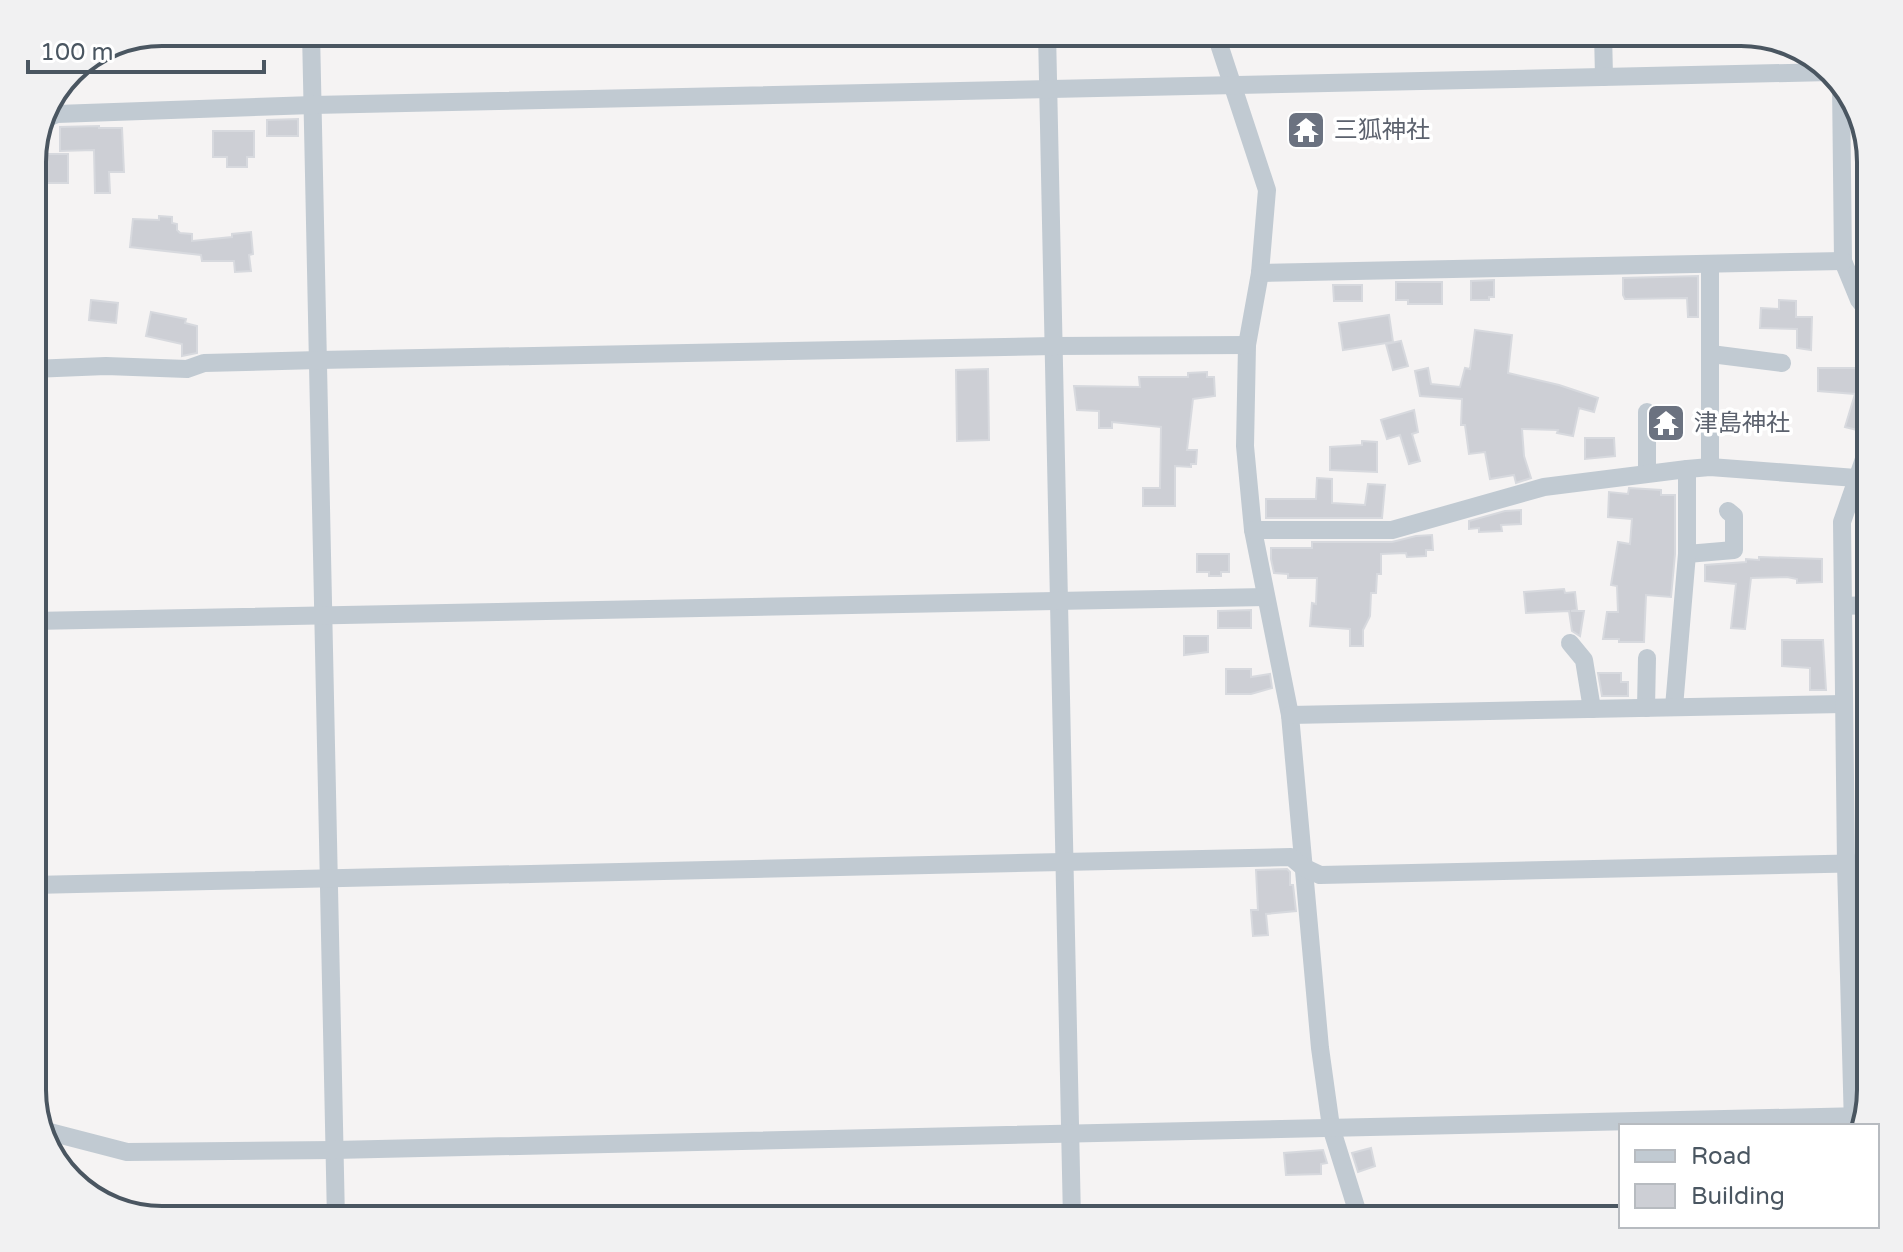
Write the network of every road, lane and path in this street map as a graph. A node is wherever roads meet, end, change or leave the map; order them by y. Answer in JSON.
{"nodes":[{"id":1,"x":311,"y":46,"type":"edge"},
{"id":2,"x":1047,"y":46,"type":"edge"},
{"id":3,"x":1220,"y":46,"type":"edge"},
{"id":4,"x":1603,"y":46,"type":"edge"},
{"id":5,"x":1813,"y":72,"type":"edge"},
{"id":6,"x":1604,"y":77,"type":"junction"},
{"id":7,"x":1233,"y":85,"type":"junction"},
{"id":8,"x":1049,"y":89,"type":"junction"},
{"id":9,"x":1841,"y":104,"type":"edge"},
{"id":10,"x":313,"y":105,"type":"junction"},
{"id":11,"x":57,"y":114,"type":"edge"},
{"id":12,"x":1843,"y":261,"type":"junction"},
{"id":13,"x":1710,"y":264,"type":"junction"},
{"id":14,"x":1260,"y":273,"type":"junction"},
{"id":15,"x":1857,"y":295,"type":"edge"},
{"id":16,"x":1247,"y":345,"type":"junction"},
{"id":17,"x":1054,"y":346,"type":"junction"},
{"id":18,"x":1711,"y":354,"type":"junction"},
{"id":19,"x":319,"y":360,"type":"junction"},
{"id":20,"x":1782,"y":363,"type":"dead end"},
{"id":21,"x":46,"y":368,"type":"edge"},
{"id":22,"x":1647,"y":412,"type":"dead end"},
{"id":23,"x":1710,"y":467,"type":"junction"},
{"id":24,"x":1687,"y":469,"type":"junction"},
{"id":25,"x":1647,"y":472,"type":"junction"},
{"id":26,"x":1856,"y":478,"type":"joint"},
{"id":27,"x":1728,"y":511,"type":"dead end"},
{"id":28,"x":1253,"y":530,"type":"junction"},
{"id":29,"x":1687,"y":554,"type":"junction"},
{"id":30,"x":1266,"y":597,"type":"junction"},
{"id":31,"x":1060,"y":600,"type":"junction"},
{"id":32,"x":1843,"y":606,"type":"junction"},
{"id":33,"x":1857,"y":606,"type":"edge"},
{"id":34,"x":322,"y":615,"type":"junction"},
{"id":35,"x":46,"y":621,"type":"edge"},
{"id":36,"x":1570,"y":643,"type":"dead end"},
{"id":37,"x":1647,"y":658,"type":"dead end"},
{"id":38,"x":1843,"y":704,"type":"junction"},
{"id":39,"x":1674,"y":707,"type":"junction"},
{"id":40,"x":1646,"y":708,"type":"junction"},
{"id":41,"x":1592,"y":709,"type":"junction"},
{"id":42,"x":1290,"y":715,"type":"junction"},
{"id":43,"x":1064,"y":862,"type":"junction"},
{"id":44,"x":1846,"y":864,"type":"junction"},
{"id":45,"x":1857,"y":864,"type":"edge"},
{"id":46,"x":1303,"y":867,"type":"junction"},
{"id":47,"x":329,"y":878,"type":"junction"},
{"id":48,"x":46,"y":885,"type":"edge"},
{"id":49,"x":1856,"y":1107,"type":"edge"},
{"id":50,"x":1853,"y":1120,"type":"edge"},
{"id":51,"x":1331,"y":1127,"type":"junction"},
{"id":52,"x":1071,"y":1132,"type":"junction"},
{"id":53,"x":55,"y":1133,"type":"edge"},
{"id":54,"x":334,"y":1150,"type":"junction"},
{"id":55,"x":336,"y":1206,"type":"edge"},
{"id":56,"x":1072,"y":1206,"type":"edge"},
{"id":57,"x":1356,"y":1206,"type":"edge"}],
"edges":[{"from":1,"to":10,"type":"street"},
{"from":2,"to":8,"type":"street"},
{"from":3,"to":7,"type":"street"},
{"from":4,"to":6,"type":"street"},
{"from":5,"to":6,"type":"street"},
{"from":6,"to":7,"type":"street"},
{"from":7,"to":8,"type":"street"},
{"from":7,"to":14,"type":"street"},
{"from":8,"to":10,"type":"street"},
{"from":8,"to":17,"type":"street"},
{"from":9,"to":12,"type":"street"},
{"from":10,"to":11,"type":"street"},
{"from":10,"to":19,"type":"street"},
{"from":12,"to":13,"type":"street"},
{"from":12,"to":15,"type":"street"},
{"from":13,"to":14,"type":"street"},
{"from":13,"to":18,"type":"street"},
{"from":14,"to":16,"type":"street"},
{"from":16,"to":17,"type":"street"},
{"from":16,"to":28,"type":"street"},
{"from":17,"to":19,"type":"street"},
{"from":17,"to":31,"type":"street"},
{"from":18,"to":20,"type":"street"},
{"from":18,"to":23,"type":"street"},
{"from":19,"to":21,"type":"street"},
{"from":19,"to":34,"type":"street"},
{"from":22,"to":25,"type":"street"},
{"from":23,"to":24,"type":"street"},
{"from":23,"to":26,"type":"street"},
{"from":24,"to":25,"type":"street"},
{"from":24,"to":29,"type":"street"},
{"from":25,"to":28,"type":"street"},
{"from":26,"to":32,"type":"street"},
{"from":27,"to":29,"type":"street"},
{"from":28,"to":30,"type":"street"},
{"from":29,"to":39,"type":"street"},
{"from":30,"to":31,"type":"street"},
{"from":30,"to":42,"type":"street"},
{"from":31,"to":34,"type":"street"},
{"from":31,"to":43,"type":"street"},
{"from":32,"to":33,"type":"street"},
{"from":32,"to":38,"type":"street"},
{"from":34,"to":35,"type":"street"},
{"from":34,"to":47,"type":"street"},
{"from":36,"to":41,"type":"street"},
{"from":37,"to":40,"type":"street"},
{"from":38,"to":39,"type":"street"},
{"from":38,"to":44,"type":"street"},
{"from":39,"to":40,"type":"street"},
{"from":40,"to":41,"type":"street"},
{"from":41,"to":42,"type":"street"},
{"from":42,"to":46,"type":"street"},
{"from":43,"to":46,"type":"street"},
{"from":43,"to":47,"type":"street"},
{"from":43,"to":52,"type":"street"},
{"from":44,"to":45,"type":"street"},
{"from":44,"to":46,"type":"street"},
{"from":44,"to":49,"type":"street"},
{"from":46,"to":51,"type":"street"},
{"from":47,"to":48,"type":"street"},
{"from":47,"to":54,"type":"street"},
{"from":50,"to":51,"type":"street"},
{"from":51,"to":52,"type":"street"},
{"from":51,"to":57,"type":"street"},
{"from":52,"to":54,"type":"street"},
{"from":52,"to":56,"type":"street"},
{"from":53,"to":54,"type":"street"},
{"from":54,"to":55,"type":"street"}]}
